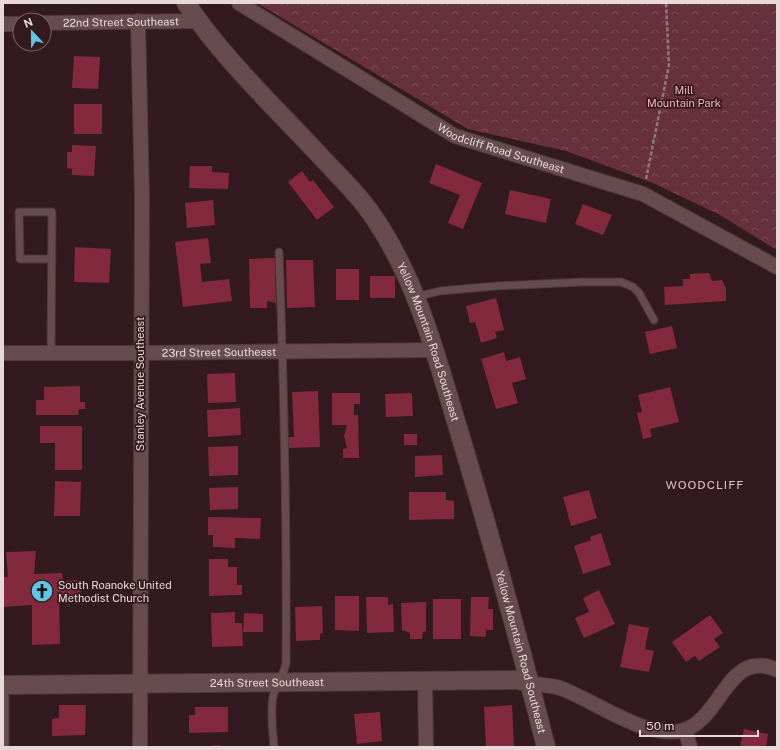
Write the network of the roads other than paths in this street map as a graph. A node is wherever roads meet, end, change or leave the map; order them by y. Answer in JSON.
{"nodes":[{"id":1,"x":186,"y":3,"type":"edge"},
{"id":2,"x":238,"y":3,"type":"edge"},
{"id":3,"x":138,"y":21,"type":"junction"},
{"id":4,"x":198,"y":21,"type":"junction"},
{"id":5,"x":52,"y":23,"type":"edge"},
{"id":6,"x":279,"y":252,"type":"dead end"},
{"id":7,"x":52,"y":259,"type":"junction"},
{"id":8,"x":777,"y":267,"type":"edge"},
{"id":9,"x":416,"y":297,"type":"junction"},
{"id":10,"x":654,"y":320,"type":"dead end"},
{"id":11,"x":434,"y":350,"type":"junction"},
{"id":12,"x":283,"y":351,"type":"junction"},
{"id":13,"x":3,"y":352,"type":"edge"},
{"id":14,"x":51,"y":352,"type":"junction"},
{"id":15,"x":140,"y":354,"type":"junction"},
{"id":16,"x":777,"y":670,"type":"edge"},
{"id":17,"x":425,"y":681,"type":"junction"},
{"id":18,"x":280,"y":683,"type":"junction"},
{"id":19,"x":139,"y":684,"type":"junction"},
{"id":20,"x":530,"y":684,"type":"junction"},
{"id":21,"x":4,"y":685,"type":"edge"},
{"id":22,"x":685,"y":730,"type":"junction"},
{"id":23,"x":5,"y":747,"type":"edge"},
{"id":24,"x":140,"y":747,"type":"edge"},
{"id":25,"x":274,"y":747,"type":"edge"},
{"id":26,"x":426,"y":747,"type":"edge"},
{"id":27,"x":546,"y":747,"type":"edge"},
{"id":28,"x":690,"y":747,"type":"edge"}],
"edges":[{"from":1,"to":4,"type":"street","name":"Yellow Mountain Road Southeast"},
{"from":2,"to":8,"type":"street","name":"Woodcliff Road Southeast"},
{"from":3,"to":4,"type":"street","name":"22nd Street Southeast"},
{"from":3,"to":5,"type":"street","name":"22nd Street Southeast"},
{"from":3,"to":15,"type":"street","name":"Stanley Avenue Southeast"},
{"from":4,"to":9,"type":"street","name":"Yellow Mountain Road Southeast"},
{"from":6,"to":12,"type":"lane"},
{"from":7,"to":7,"type":"lane"},
{"from":7,"to":14,"type":"lane"},
{"from":9,"to":10,"type":"lane"},
{"from":9,"to":11,"type":"street","name":"Yellow Mountain Road Southeast"},
{"from":11,"to":12,"type":"street","name":"23rd Street Southeast"},
{"from":11,"to":20,"type":"street","name":"Yellow Mountain Road Southeast"},
{"from":12,"to":15,"type":"street","name":"23rd Street Southeast"},
{"from":12,"to":18,"type":"lane"},
{"from":13,"to":14,"type":"street","name":"23rd Street Southeast"},
{"from":14,"to":15,"type":"street","name":"23rd Street Southeast"},
{"from":15,"to":19,"type":"street","name":"Stanley Avenue Southeast"},
{"from":16,"to":22,"type":"street"},
{"from":17,"to":18,"type":"street","name":"24th Street Southeast"},
{"from":17,"to":20,"type":"street","name":"24th Street Southeast"},
{"from":17,"to":26,"type":"street"},
{"from":18,"to":19,"type":"street","name":"24th Street Southeast"},
{"from":18,"to":25,"type":"lane"},
{"from":19,"to":21,"type":"street","name":"24th Street Southeast"},
{"from":19,"to":24,"type":"street","name":"Stanley Avenue Southeast"},
{"from":20,"to":22,"type":"street"},
{"from":20,"to":27,"type":"street","name":"Yellow Mountain Road Southeast"},
{"from":21,"to":23,"type":"lane"},
{"from":22,"to":28,"type":"street"}]}
